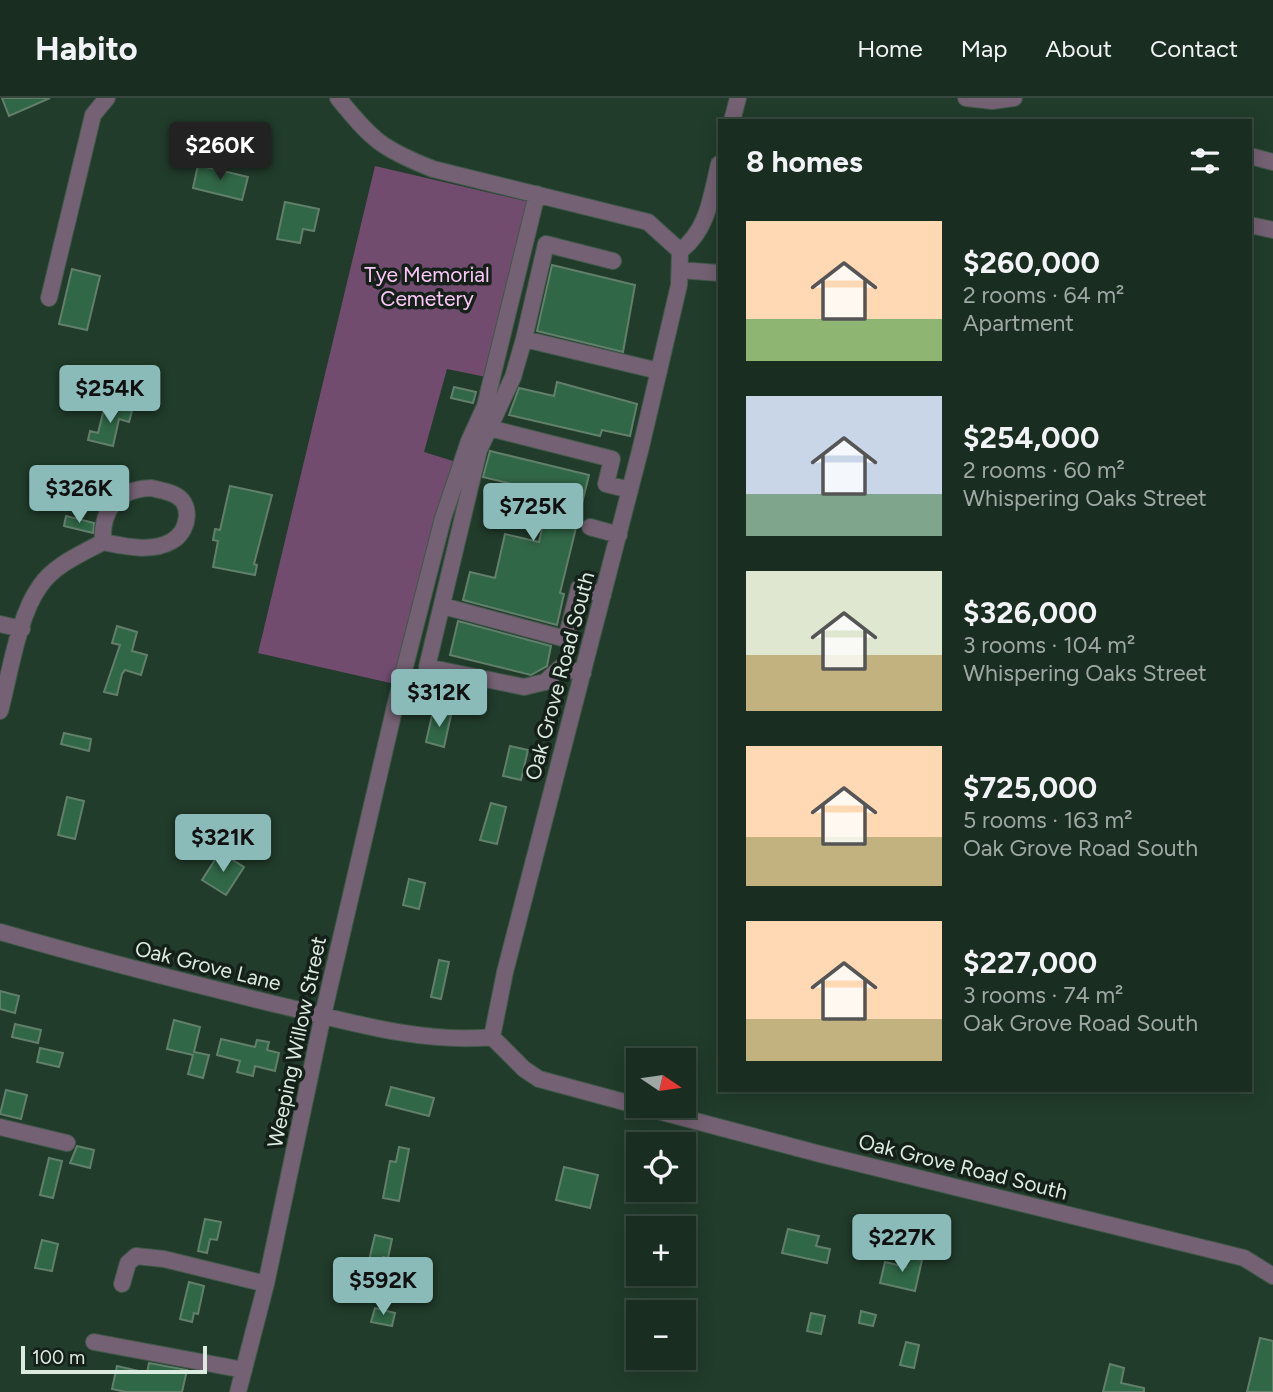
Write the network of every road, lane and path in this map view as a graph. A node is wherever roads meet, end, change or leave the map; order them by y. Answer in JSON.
{"nodes":[{"id":1,"x":107,"y":98,"type":"edge"},
{"id":2,"x":338,"y":98,"type":"edge"},
{"id":3,"x":738,"y":98,"type":"edge"},
{"id":4,"x":967,"y":98,"type":"edge"},
{"id":5,"x":1014,"y":98,"type":"edge"},
{"id":6,"x":733,"y":119,"type":"edge"},
{"id":7,"x":1252,"y":157,"type":"edge"},
{"id":8,"x":1273,"y":162,"type":"edge"},
{"id":9,"x":718,"y":168,"type":"edge"},
{"id":10,"x":537,"y":194,"type":"junction"},
{"id":11,"x":1252,"y":225,"type":"edge"},
{"id":12,"x":1273,"y":230,"type":"edge"},
{"id":13,"x":680,"y":251,"type":"junction"},
{"id":14,"x":613,"y":261,"type":"dead end"},
{"id":15,"x":680,"y":270,"type":"junction"},
{"id":16,"x":718,"y":273,"type":"edge"},
{"id":17,"x":49,"y":298,"type":"dead end"},
{"id":18,"x":524,"y":339,"type":"junction"},
{"id":19,"x":659,"y":371,"type":"junction"},
{"id":20,"x":489,"y":428,"type":"junction"},
{"id":21,"x":630,"y":490,"type":"junction"},
{"id":22,"x":590,"y":527,"type":"dead end"},
{"id":23,"x":619,"y":534,"type":"junction"},
{"id":24,"x":103,"y":542,"type":"junction"},
{"id":25,"x":603,"y":595,"type":"junction"},
{"id":26,"x":443,"y":606,"type":"junction"},
{"id":27,"x":0,"y":624,"type":"edge"},
{"id":28,"x":22,"y":629,"type":"junction"},
{"id":29,"x":566,"y":639,"type":"junction"},
{"id":30,"x":560,"y":668,"type":"junction"},
{"id":31,"x":583,"y":673,"type":"junction"},
{"id":32,"x":0,"y":711,"type":"edge"},
{"id":33,"x":0,"y":932,"type":"edge"},
{"id":34,"x":323,"y":1015,"type":"junction"},
{"id":35,"x":492,"y":1037,"type":"junction"},
{"id":36,"x":626,"y":1102,"type":"edge"},
{"id":37,"x":684,"y":1118,"type":"edge"},
{"id":38,"x":0,"y":1127,"type":"edge"},
{"id":39,"x":67,"y":1143,"type":"dead end"},
{"id":40,"x":1273,"y":1276,"type":"edge"},
{"id":41,"x":122,"y":1284,"type":"dead end"},
{"id":42,"x":266,"y":1284,"type":"junction"},
{"id":43,"x":94,"y":1342,"type":"dead end"},
{"id":44,"x":244,"y":1370,"type":"junction"},
{"id":45,"x":238,"y":1392,"type":"edge"}],
"edges":[{"from":1,"to":17,"type":"street"},
{"from":2,"to":10,"type":"street"},
{"from":3,"to":6,"type":"street"},
{"from":4,"to":5,"type":"street"},
{"from":7,"to":8,"type":"street"},
{"from":9,"to":13,"type":"street"},
{"from":10,"to":13,"type":"street"},
{"from":10,"to":34,"type":"street","name":"Weeping Willow Street"},
{"from":11,"to":12,"type":"street"},
{"from":13,"to":15,"type":"street","name":"Oak Grove Road South"},
{"from":14,"to":18,"type":"street"},
{"from":15,"to":16,"type":"street"},
{"from":15,"to":19,"type":"street","name":"Oak Grove Road South"},
{"from":18,"to":19,"type":"street"},
{"from":18,"to":20,"type":"street"},
{"from":19,"to":21,"type":"street","name":"Oak Grove Road South"},
{"from":20,"to":21,"type":"street"},
{"from":20,"to":26,"type":"street"},
{"from":21,"to":23,"type":"street","name":"Oak Grove Road South"},
{"from":22,"to":23,"type":"street"},
{"from":23,"to":25,"type":"street","name":"Oak Grove Road South"},
{"from":24,"to":24,"type":"street"},
{"from":24,"to":28,"type":"street"},
{"from":25,"to":29,"type":"street"},
{"from":25,"to":31,"type":"street","name":"Oak Grove Road South"},
{"from":26,"to":29,"type":"street"},
{"from":26,"to":30,"type":"street"},
{"from":27,"to":28,"type":"street"},
{"from":28,"to":32,"type":"street"},
{"from":29,"to":30,"type":"street"},
{"from":30,"to":31,"type":"street"},
{"from":31,"to":35,"type":"street","name":"Oak Grove Road South"},
{"from":33,"to":34,"type":"street","name":"Oak Grove Lane"},
{"from":34,"to":35,"type":"street","name":"Oak Grove Lane"},
{"from":34,"to":42,"type":"street","name":"Weeping Willow Street"},
{"from":35,"to":36,"type":"street","name":"Oak Grove Road South"},
{"from":37,"to":40,"type":"street","name":"Oak Grove Road South"},
{"from":38,"to":39,"type":"street"},
{"from":41,"to":42,"type":"street"},
{"from":42,"to":44,"type":"street","name":"Weeping Willow Street"},
{"from":43,"to":44,"type":"street"},
{"from":44,"to":45,"type":"street","name":"Weeping Willow Street"}]}
